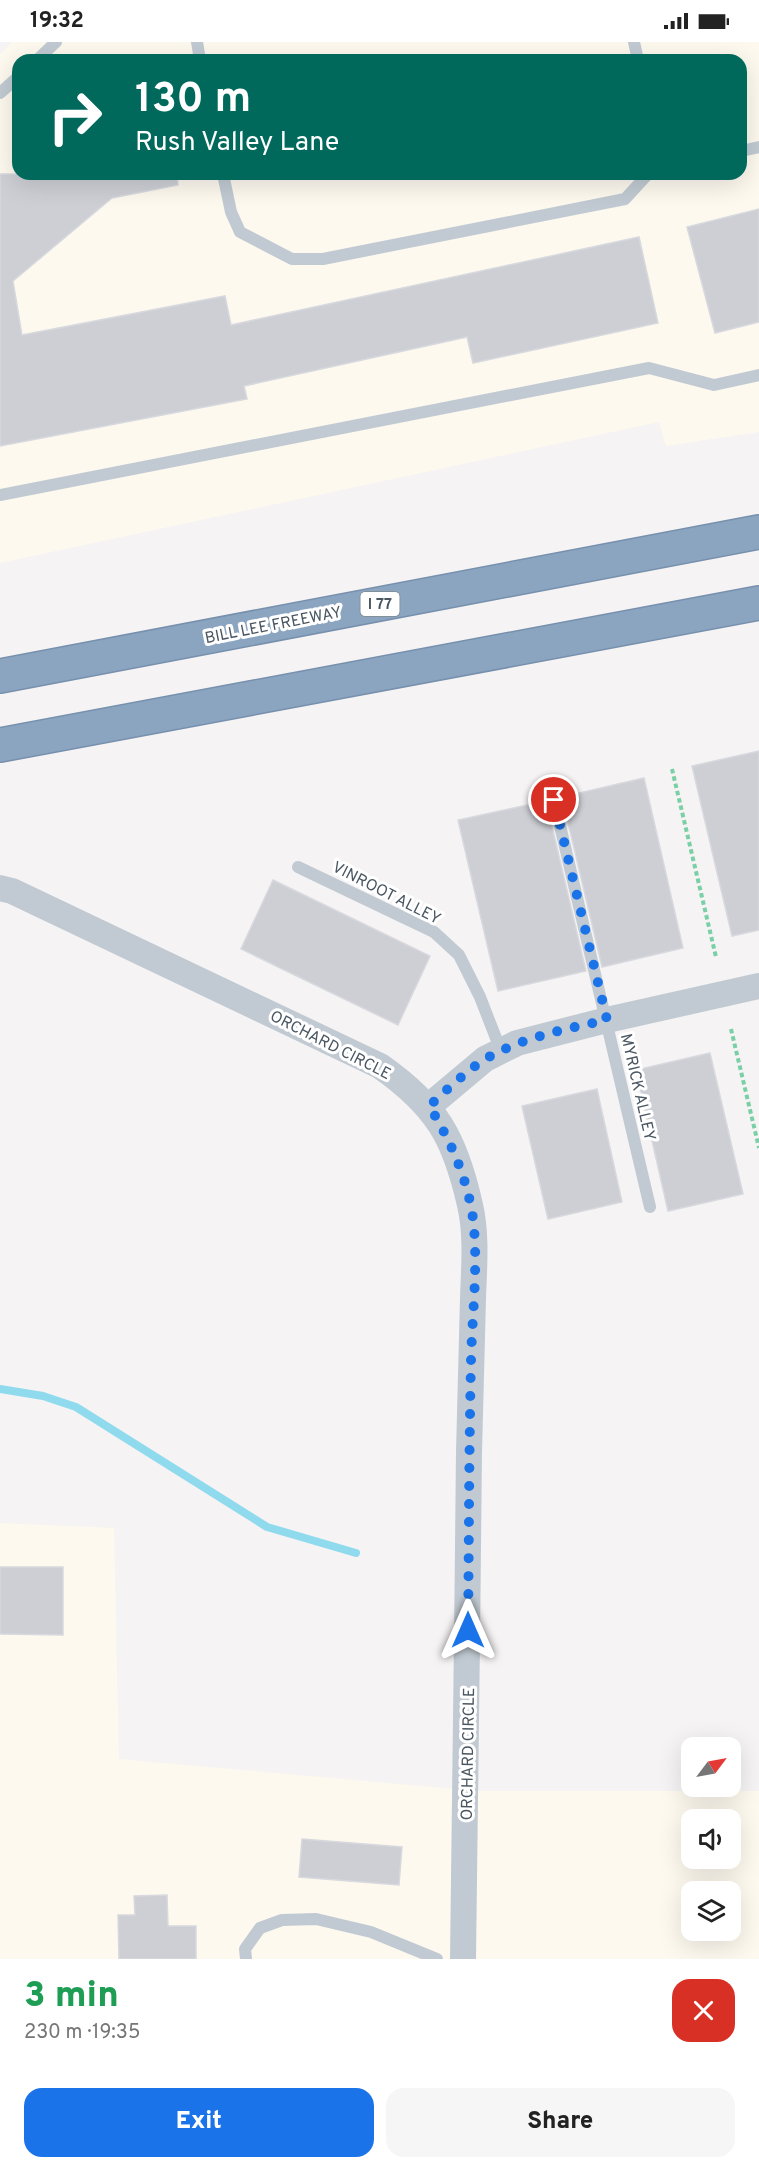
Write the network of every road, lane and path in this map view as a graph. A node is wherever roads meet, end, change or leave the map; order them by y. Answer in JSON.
{"nodes":[{"id":1,"x":56,"y":42,"type":"edge"},
{"id":2,"x":43,"y":54,"type":"edge"},
{"id":3,"x":12,"y":82,"type":"edge"},
{"id":4,"x":0,"y":93,"type":"edge"},
{"id":5,"x":224,"y":180,"type":"edge"},
{"id":6,"x":643,"y":180,"type":"edge"},
{"id":7,"x":759,"y":375,"type":"edge"},
{"id":8,"x":0,"y":495,"type":"edge"},
{"id":9,"x":759,"y":532,"type":"edge"},
{"id":10,"x":759,"y":603,"type":"edge"},
{"id":11,"x":0,"y":676,"type":"edge"},
{"id":12,"x":0,"y":745,"type":"edge"},
{"id":13,"x":672,"y":769,"type":"dead end"},
{"id":14,"x":554,"y":800,"type":"dead end"},
{"id":15,"x":298,"y":867,"type":"dead end"},
{"id":16,"x":0,"y":888,"type":"edge"},
{"id":17,"x":716,"y":957,"type":"dead end"},
{"id":18,"x":759,"y":986,"type":"edge"},
{"id":19,"x":607,"y":1020,"type":"junction"},
{"id":20,"x":731,"y":1029,"type":"dead end"},
{"id":21,"x":501,"y":1051,"type":"junction"},
{"id":22,"x":429,"y":1106,"type":"junction"},
{"id":23,"x":759,"y":1148,"type":"edge"},
{"id":24,"x":650,"y":1207,"type":"dead end"},
{"id":25,"x":246,"y":1959,"type":"edge"},
{"id":26,"x":436,"y":1959,"type":"edge"},
{"id":27,"x":463,"y":1959,"type":"edge"}],
"edges":[{"from":1,"to":2,"type":"lane"},
{"from":3,"to":4,"type":"lane"},
{"from":5,"to":6,"type":"lane"},
{"from":7,"to":8,"type":"lane"},
{"from":9,"to":11,"type":"highway","name":"BILL LEE FREEWAY","number":"I 77"},
{"from":10,"to":12,"type":"highway"},
{"from":13,"to":17,"type":"path"},
{"from":14,"to":19,"type":"lane","name":"MYRICK ALLEY"},
{"from":15,"to":21,"type":"lane","name":"VINROOT ALLEY"},
{"from":16,"to":22,"type":"street","name":"ORCHARD CIRCLE"},
{"from":18,"to":19,"type":"street"},
{"from":19,"to":21,"type":"street"},
{"from":19,"to":24,"type":"lane","name":"MYRICK ALLEY"},
{"from":20,"to":23,"type":"path"},
{"from":21,"to":22,"type":"street"},
{"from":22,"to":27,"type":"street","name":"ORCHARD CIRCLE"},
{"from":25,"to":26,"type":"lane"}]}
